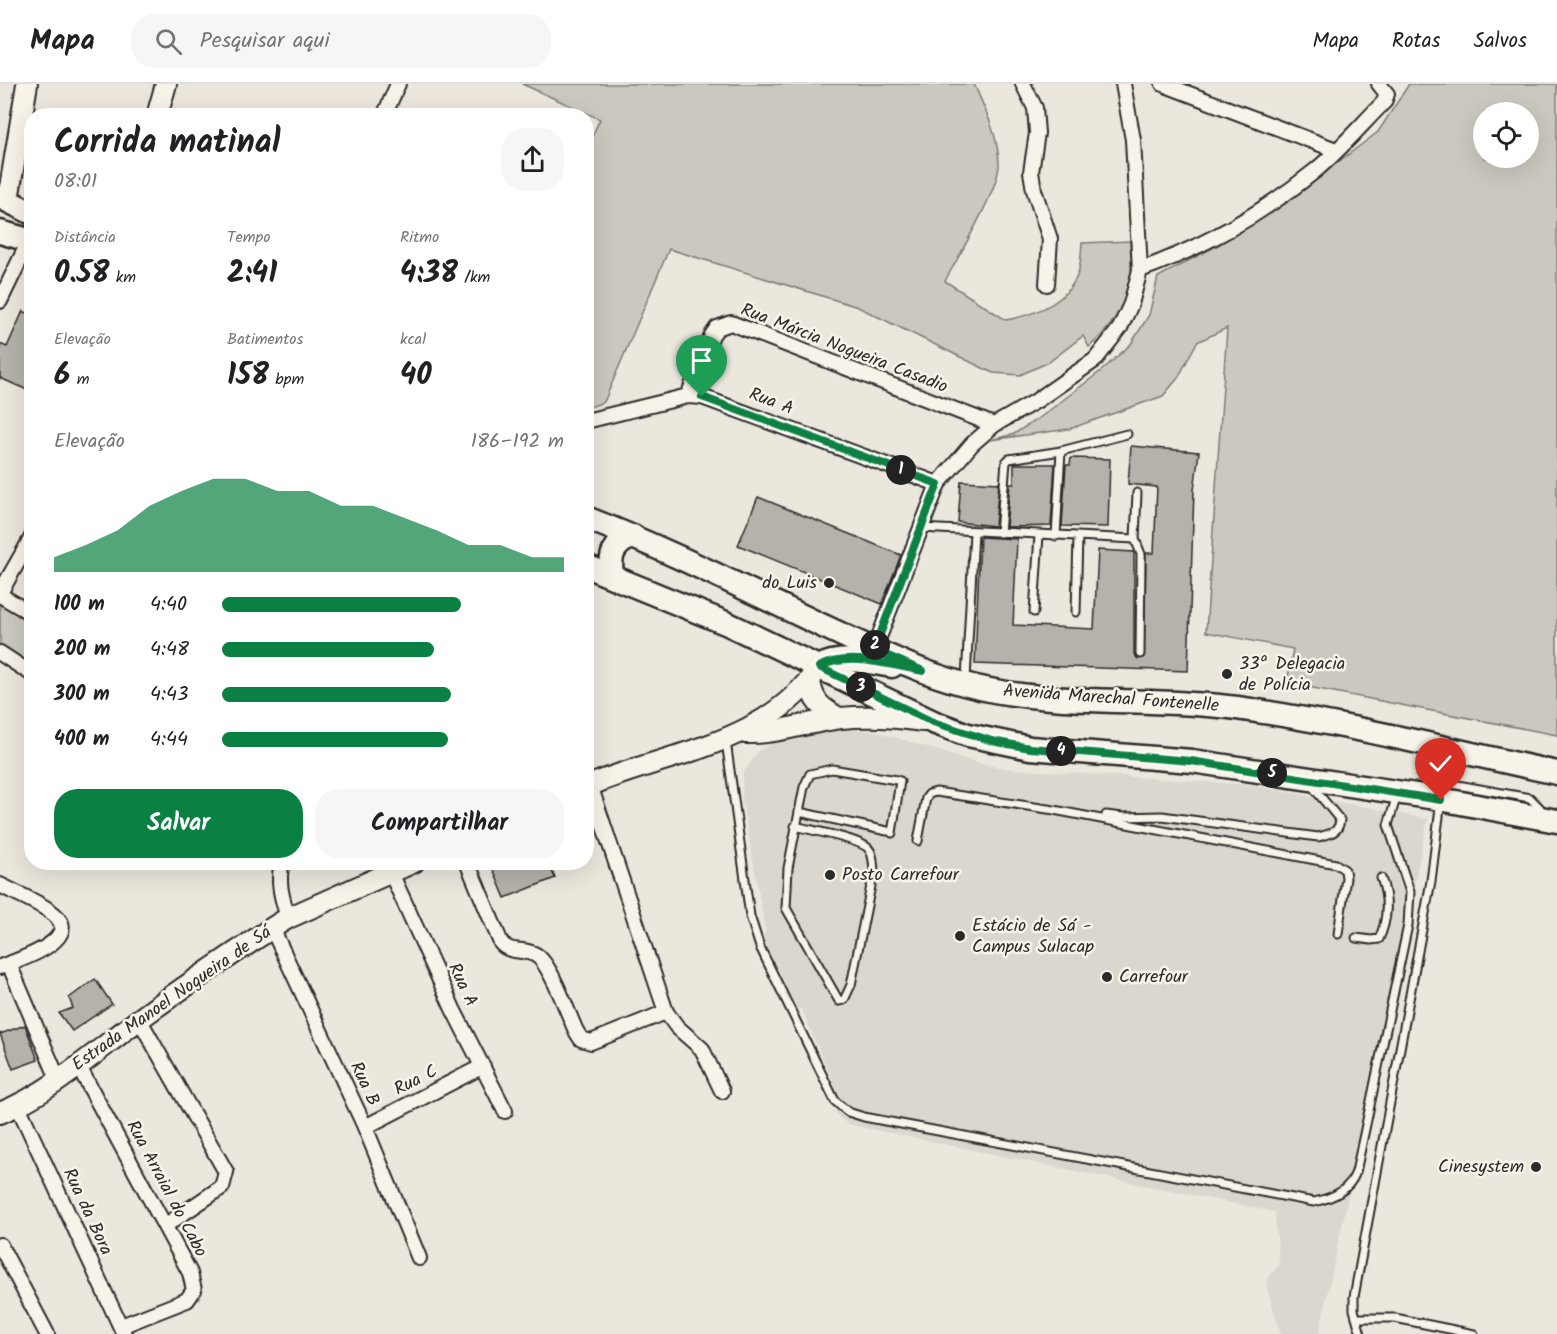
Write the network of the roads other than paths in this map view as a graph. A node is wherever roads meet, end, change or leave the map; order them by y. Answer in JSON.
{"nodes":[{"id":1,"x":27,"y":84,"type":"edge"},
{"id":2,"x":166,"y":84,"type":"edge"},
{"id":3,"x":398,"y":84,"type":"edge"},
{"id":4,"x":1023,"y":84,"type":"edge"},
{"id":5,"x":1123,"y":84,"type":"edge"},
{"id":6,"x":1163,"y":84,"type":"edge"},
{"id":7,"x":1379,"y":84,"type":"edge"},
{"id":8,"x":159,"y":108,"type":"edge"},
{"id":9,"x":388,"y":108,"type":"edge"},
{"id":10,"x":1336,"y":150,"type":"junction"},
{"id":11,"x":2,"y":200,"type":"edge"},
{"id":12,"x":24,"y":210,"type":"edge"},
{"id":13,"x":0,"y":232,"type":"edge"},
{"id":14,"x":24,"y":239,"type":"edge"},
{"id":15,"x":24,"y":253,"type":"edge"},
{"id":16,"x":1140,"y":270,"type":"junction"},
{"id":17,"x":1047,"y":284,"type":"dead end"},
{"id":18,"x":0,"y":301,"type":"edge"},
{"id":19,"x":688,"y":396,"type":"junction"},
{"id":20,"x":594,"y":419,"type":"edge"},
{"id":21,"x":994,"y":425,"type":"junction"},
{"id":22,"x":1127,"y":434,"type":"dead end"},
{"id":23,"x":1061,"y":451,"type":"junction"},
{"id":24,"x":938,"y":484,"type":"junction"},
{"id":25,"x":1137,"y":493,"type":"dead end"},
{"id":26,"x":594,"y":521,"type":"edge"},
{"id":27,"x":920,"y":528,"type":"junction"},
{"id":28,"x":974,"y":532,"type":"junction"},
{"id":29,"x":1000,"y":533,"type":"junction"},
{"id":30,"x":1039,"y":535,"type":"junction"},
{"id":31,"x":633,"y":536,"type":"junction"},
{"id":32,"x":1056,"y":536,"type":"junction"},
{"id":33,"x":1078,"y":537,"type":"junction"},
{"id":34,"x":1135,"y":539,"type":"junction"},
{"id":35,"x":24,"y":551,"type":"edge"},
{"id":36,"x":594,"y":569,"type":"edge"},
{"id":37,"x":612,"y":575,"type":"junction"},
{"id":38,"x":0,"y":594,"type":"edge"},
{"id":39,"x":24,"y":609,"type":"edge"},
{"id":40,"x":1034,"y":612,"type":"dead end"},
{"id":41,"x":1076,"y":612,"type":"dead end"},
{"id":42,"x":874,"y":650,"type":"junction"},
{"id":43,"x":0,"y":652,"type":"edge"},
{"id":44,"x":1140,"y":654,"type":"dead end"},
{"id":45,"x":24,"y":668,"type":"edge"},
{"id":46,"x":923,"y":671,"type":"junction"},
{"id":47,"x":814,"y":674,"type":"junction"},
{"id":48,"x":965,"y":685,"type":"junction"},
{"id":49,"x":839,"y":718,"type":"junction"},
{"id":50,"x":933,"y":722,"type":"junction"},
{"id":51,"x":734,"y":736,"type":"junction"},
{"id":52,"x":1557,"y":773,"type":"edge"},
{"id":53,"x":1304,"y":777,"type":"junction"},
{"id":54,"x":594,"y":784,"type":"edge"},
{"id":55,"x":1398,"y":793,"type":"junction"},
{"id":56,"x":1441,"y":800,"type":"junction"},
{"id":57,"x":594,"y":803,"type":"edge"},
{"id":58,"x":799,"y":812,"type":"junction"},
{"id":59,"x":1106,"y":814,"type":"dead end"},
{"id":60,"x":1549,"y":819,"type":"edge"},
{"id":61,"x":795,"y":826,"type":"junction"},
{"id":62,"x":918,"y":841,"type":"dead end"},
{"id":63,"x":280,"y":870,"type":"edge"},
{"id":64,"x":397,"y":870,"type":"edge"},
{"id":65,"x":470,"y":870,"type":"edge"},
{"id":66,"x":391,"y":873,"type":"junction"},
{"id":67,"x":1382,"y":878,"type":"dead end"},
{"id":68,"x":0,"y":885,"type":"edge"},
{"id":69,"x":280,"y":923,"type":"junction"},
{"id":70,"x":1338,"y":934,"type":"dead end"},
{"id":71,"x":1356,"y":938,"type":"dead end"},
{"id":72,"x":4,"y":966,"type":"edge"},
{"id":73,"x":666,"y":1012,"type":"junction"},
{"id":74,"x":139,"y":1019,"type":"junction"},
{"id":75,"x":78,"y":1065,"type":"junction"},
{"id":76,"x":483,"y":1066,"type":"junction"},
{"id":77,"x":58,"y":1080,"type":"junction"},
{"id":78,"x":722,"y":1090,"type":"dead end"},
{"id":79,"x":9,"y":1109,"type":"edge"},
{"id":80,"x":506,"y":1111,"type":"dead end"},
{"id":81,"x":365,"y":1127,"type":"junction"},
{"id":82,"x":166,"y":1225,"type":"junction"},
{"id":83,"x":0,"y":1245,"type":"edge"},
{"id":84,"x":419,"y":1258,"type":"dead end"},
{"id":85,"x":1357,"y":1318,"type":"junction"},
{"id":86,"x":123,"y":1330,"type":"edge"},
{"id":87,"x":47,"y":1334,"type":"edge"},
{"id":88,"x":1361,"y":1334,"type":"edge"},
{"id":89,"x":1474,"y":1334,"type":"edge"}],
"edges":[{"from":1,"to":11,"type":"main road"},
{"from":2,"to":8,"type":"main road"},
{"from":3,"to":9,"type":"street"},
{"from":4,"to":17,"type":"street"},
{"from":5,"to":16,"type":"street"},
{"from":6,"to":10,"type":"street"},
{"from":7,"to":10,"type":"street"},
{"from":10,"to":16,"type":"street"},
{"from":11,"to":12,"type":"main road"},
{"from":13,"to":14,"type":"main road"},
{"from":15,"to":18,"type":"street"},
{"from":16,"to":21,"type":"street"},
{"from":19,"to":20,"type":"street","name":"Rua A"},
{"from":19,"to":21,"type":"street","name":"Rua Márcia Nogueira Casadio"},
{"from":19,"to":24,"type":"street","name":"Rua A"},
{"from":21,"to":24,"type":"street"},
{"from":22,"to":23,"type":"lane"},
{"from":23,"to":29,"type":"lane"},
{"from":23,"to":32,"type":"lane"},
{"from":24,"to":27,"type":"street"},
{"from":25,"to":34,"type":"lane"},
{"from":26,"to":31,"type":"main road","name":"Avenida Marechal Fontenelle"},
{"from":27,"to":28,"type":"lane"},
{"from":27,"to":42,"type":"street"},
{"from":28,"to":29,"type":"lane"},
{"from":28,"to":48,"type":"lane"},
{"from":29,"to":30,"type":"lane"},
{"from":30,"to":32,"type":"lane"},
{"from":30,"to":40,"type":"lane"},
{"from":31,"to":37,"type":"main road"},
{"from":31,"to":42,"type":"main road","name":"Avenida Marechal Fontenelle"},
{"from":32,"to":33,"type":"lane"},
{"from":33,"to":34,"type":"lane"},
{"from":33,"to":41,"type":"lane"},
{"from":34,"to":44,"type":"lane"},
{"from":35,"to":38,"type":"street"},
{"from":36,"to":37,"type":"main road"},
{"from":37,"to":47,"type":"main road"},
{"from":38,"to":39,"type":"street"},
{"from":42,"to":46,"type":"main road","name":"Avenida Marechal Fontenelle"},
{"from":43,"to":45,"type":"street"},
{"from":46,"to":47,"type":"main road"},
{"from":46,"to":48,"type":"main road","name":"Avenida Marechal Fontenelle"},
{"from":47,"to":49,"type":"main road"},
{"from":47,"to":50,"type":"main road"},
{"from":47,"to":51,"type":"main road"},
{"from":48,"to":52,"type":"main road","name":"Avenida Marechal Fontenelle"},
{"from":49,"to":50,"type":"main road"},
{"from":49,"to":51,"type":"main road"},
{"from":50,"to":53,"type":"main road"},
{"from":51,"to":54,"type":"main road"},
{"from":51,"to":55,"type":"lane"},
{"from":53,"to":55,"type":"main road"},
{"from":53,"to":59,"type":"lane"},
{"from":55,"to":56,"type":"main road"},
{"from":56,"to":60,"type":"main road"},
{"from":56,"to":85,"type":"lane"},
{"from":57,"to":73,"type":"street"},
{"from":58,"to":58,"type":"lane"},
{"from":58,"to":61,"type":"lane"},
{"from":61,"to":61,"type":"lane"},
{"from":62,"to":70,"type":"lane"},
{"from":63,"to":69,"type":"street","name":"Rua B"},
{"from":64,"to":66,"type":"main road","name":"Estrada Manoel Nogueira de Sá"},
{"from":65,"to":73,"type":"street"},
{"from":66,"to":69,"type":"main road","name":"Estrada Manoel Nogueira de Sá"},
{"from":66,"to":76,"type":"street","name":"Rua A"},
{"from":67,"to":71,"type":"lane"},
{"from":68,"to":72,"type":"street"},
{"from":69,"to":74,"type":"main road","name":"Estrada Manoel Nogueira de Sá"},
{"from":69,"to":81,"type":"street","name":"Rua B"},
{"from":72,"to":77,"type":"street"},
{"from":73,"to":78,"type":"street"},
{"from":74,"to":75,"type":"main road","name":"Estrada Manoel Nogueira de Sá"},
{"from":74,"to":82,"type":"street"},
{"from":75,"to":77,"type":"main road","name":"Estrada Manoel Nogueira de Sá"},
{"from":75,"to":82,"type":"street","name":"Rua Arraial do Cabo"},
{"from":76,"to":80,"type":"street","name":"Rua A"},
{"from":76,"to":81,"type":"street","name":"Rua C"},
{"from":77,"to":79,"type":"main road","name":"Estrada Manoel Nogueira de Sá"},
{"from":79,"to":86,"type":"street","name":"Rua da Bora"},
{"from":81,"to":84,"type":"street","name":"Rua B"},
{"from":82,"to":86,"type":"street","name":"Rua Arraial do Cabo"},
{"from":83,"to":87,"type":"street"},
{"from":85,"to":88,"type":"lane"},
{"from":85,"to":89,"type":"lane"}]}
